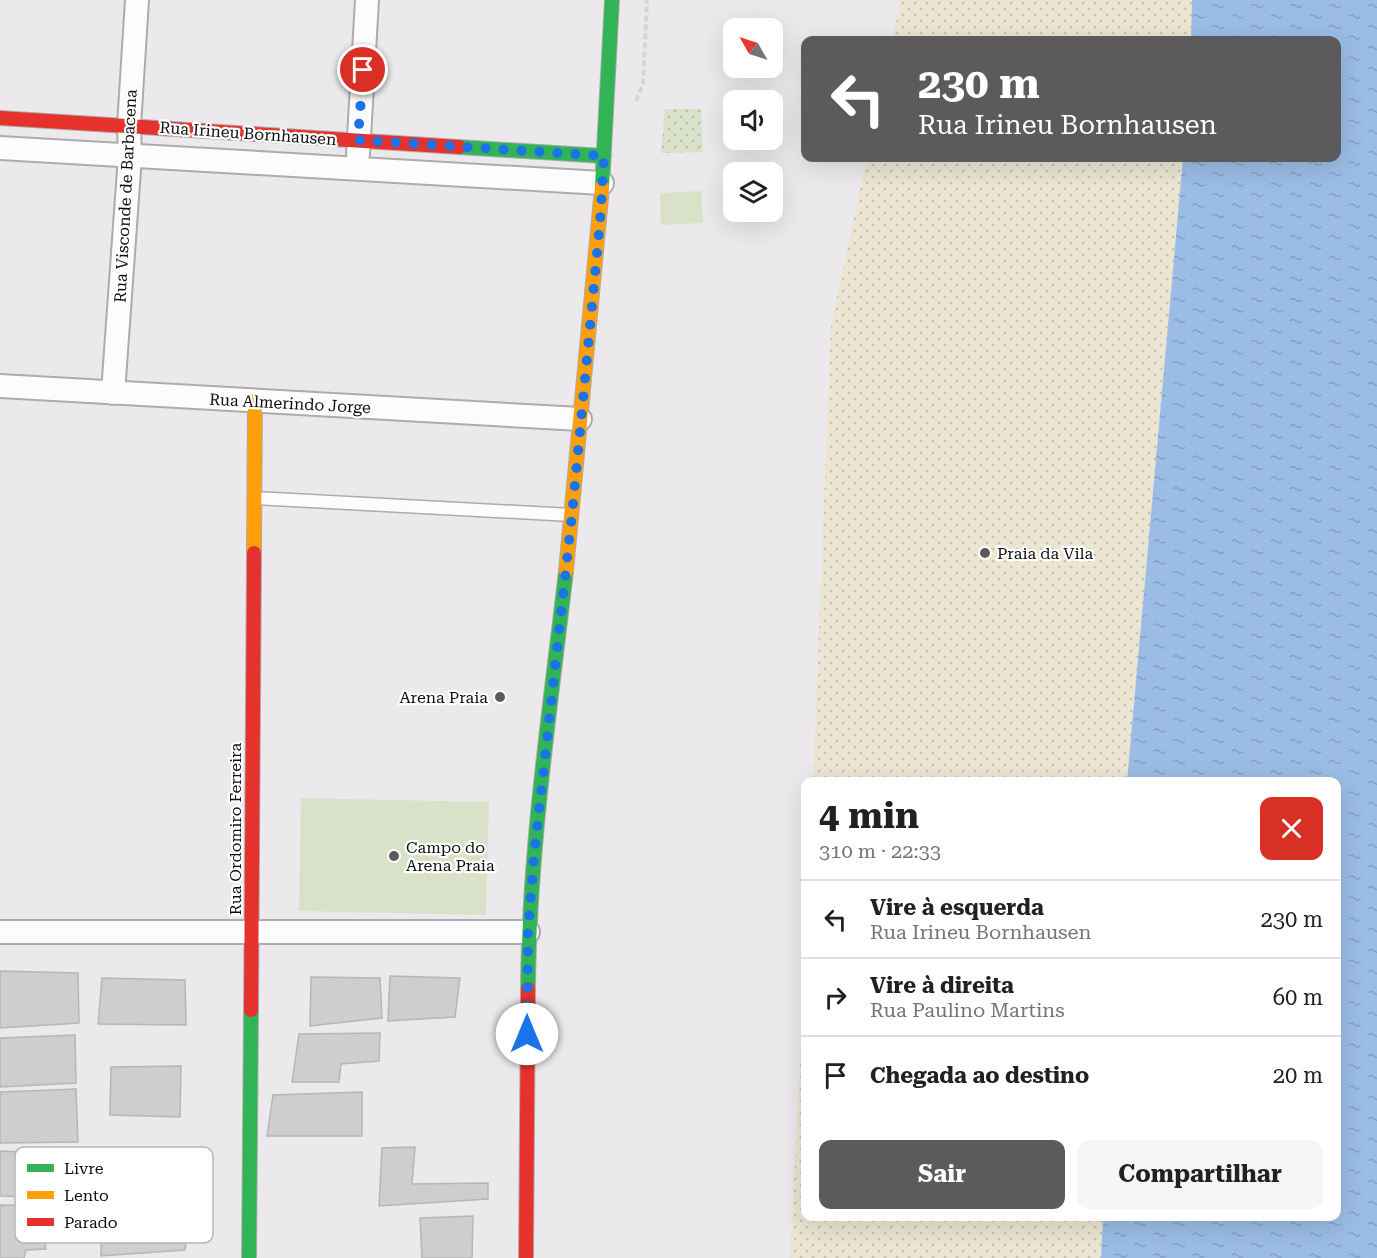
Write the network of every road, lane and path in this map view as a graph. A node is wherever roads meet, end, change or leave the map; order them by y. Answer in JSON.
{"nodes":[{"id":1,"x":137,"y":0,"type":"edge"},
{"id":2,"x":367,"y":0,"type":"edge"},
{"id":3,"x":612,"y":0,"type":"edge"},
{"id":4,"x":0,"y":118,"type":"edge"},
{"id":5,"x":129,"y":126,"type":"junction"},
{"id":6,"x":358,"y":140,"type":"junction"},
{"id":7,"x":0,"y":148,"type":"edge"},
{"id":8,"x":130,"y":156,"type":"junction"},
{"id":9,"x":604,"y":156,"type":"junction"},
{"id":10,"x":357,"y":169,"type":"junction"},
{"id":11,"x":602,"y":183,"type":"junction"},
{"id":12,"x":0,"y":386,"type":"edge"},
{"id":13,"x":113,"y":393,"type":"junction"},
{"id":14,"x":255,"y":400,"type":"junction"},
{"id":15,"x":580,"y":419,"type":"junction"},
{"id":16,"x":254,"y":497,"type":"junction"},
{"id":17,"x":572,"y":515,"type":"junction"},
{"id":18,"x":0,"y":932,"type":"edge"},
{"id":19,"x":251,"y":932,"type":"junction"},
{"id":20,"x":528,"y":932,"type":"junction"},
{"id":21,"x":249,"y":1258,"type":"edge"},
{"id":22,"x":526,"y":1258,"type":"edge"}],
"edges":[{"from":1,"to":5,"type":"street","name":"Rua Visconde de Barbacena"},
{"from":2,"to":6,"type":"street"},
{"from":3,"to":9,"type":"street"},
{"from":4,"to":5,"type":"street","name":"Rua Irineu Bornhausen"},
{"from":5,"to":6,"type":"street","name":"Rua Irineu Bornhausen"},
{"from":5,"to":8,"type":"street","name":"Rua Visconde de Barbacena"},
{"from":6,"to":9,"type":"street","name":"Rua Irineu Bornhausen"},
{"from":6,"to":10,"type":"street"},
{"from":7,"to":8,"type":"street","name":"Rua Irineu Bornhausen"},
{"from":8,"to":10,"type":"street","name":"Rua Irineu Bornhausen"},
{"from":8,"to":13,"type":"street","name":"Rua Visconde de Barbacena"},
{"from":9,"to":11,"type":"street"},
{"from":10,"to":11,"type":"street","name":"Rua Irineu Bornhausen"},
{"from":11,"to":15,"type":"street"},
{"from":12,"to":13,"type":"street","name":"Rua Almerindo Jorge"},
{"from":13,"to":14,"type":"street","name":"Rua Almerindo Jorge"},
{"from":14,"to":15,"type":"street","name":"Rua Almerindo Jorge"},
{"from":14,"to":16,"type":"street","name":"Rua Ordomiro Ferreira"},
{"from":15,"to":17,"type":"street"},
{"from":16,"to":17,"type":"lane"},
{"from":16,"to":19,"type":"street","name":"Rua Ordomiro Ferreira"},
{"from":17,"to":20,"type":"street"},
{"from":18,"to":19,"type":"street"},
{"from":19,"to":20,"type":"street"},
{"from":19,"to":21,"type":"street","name":"Rua Ordomiro Ferreira"},
{"from":20,"to":22,"type":"street"}]}
